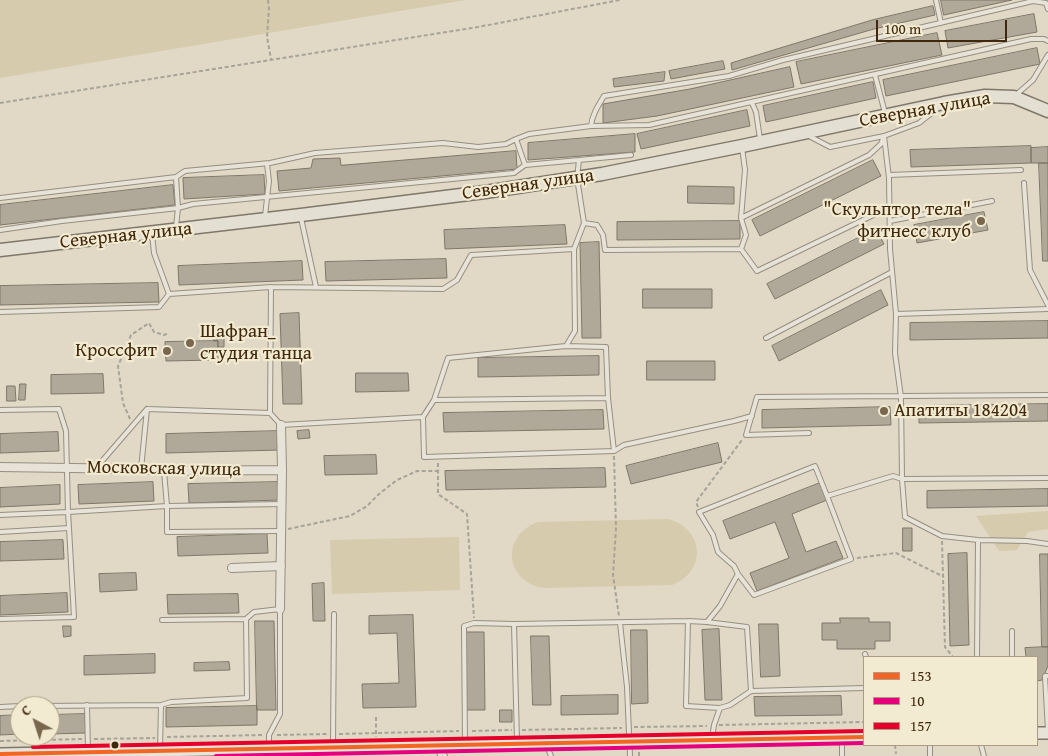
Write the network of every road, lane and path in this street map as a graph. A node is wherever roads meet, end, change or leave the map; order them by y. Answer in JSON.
{"nodes":[{"id":1,"x":268,"y":0,"type":"edge"},
{"id":2,"x":620,"y":0,"type":"edge"},
{"id":3,"x":936,"y":0,"type":"edge"},
{"id":4,"x":1047,"y":2,"type":"edge"},
{"id":5,"x":1048,"y":9,"type":"edge"},
{"id":6,"x":941,"y":23,"type":"junction"},
{"id":7,"x":1048,"y":41,"type":"edge"},
{"id":8,"x":1048,"y":55,"type":"edge"},
{"id":9,"x":271,"y":59,"type":"junction"},
{"id":10,"x":874,"y":75,"type":"junction"},
{"id":11,"x":1014,"y":97,"type":"junction"},
{"id":12,"x":944,"y":102,"type":"junction"},
{"id":13,"x":0,"y":103,"type":"edge"},
{"id":14,"x":752,"y":103,"type":"junction"},
{"id":15,"x":1048,"y":111,"type":"edge"},
{"id":16,"x":886,"y":116,"type":"junction"},
{"id":17,"x":591,"y":126,"type":"junction"},
{"id":18,"x":802,"y":133,"type":"junction"},
{"id":19,"x":884,"y":136,"type":"junction"},
{"id":20,"x":516,"y":139,"type":"junction"},
{"id":21,"x":760,"y":142,"type":"junction"},
{"id":22,"x":742,"y":146,"type":"junction"},
{"id":23,"x":632,"y":155,"type":"dead end"},
{"id":24,"x":579,"y":160,"type":"junction"},
{"id":25,"x":267,"y":164,"type":"junction"},
{"id":26,"x":525,"y":165,"type":"junction"},
{"id":27,"x":1021,"y":170,"type":"dead end"},
{"id":28,"x":889,"y":175,"type":"junction"},
{"id":29,"x":176,"y":177,"type":"junction"},
{"id":30,"x":577,"y":178,"type":"junction"},
{"id":31,"x":1024,"y":183,"type":"dead end"},
{"id":32,"x":268,"y":196,"type":"junction"},
{"id":33,"x":0,"y":198,"type":"edge"},
{"id":34,"x":992,"y":201,"type":"dead end"},
{"id":35,"x":890,"y":207,"type":"junction"},
{"id":36,"x":178,"y":208,"type":"junction"},
{"id":37,"x":301,"y":215,"type":"junction"},
{"id":38,"x":742,"y":218,"type":"junction"},
{"id":39,"x":265,"y":219,"type":"junction"},
{"id":40,"x":890,"y":222,"type":"junction"},
{"id":41,"x":584,"y":223,"type":"junction"},
{"id":42,"x":0,"y":230,"type":"edge"},
{"id":43,"x":175,"y":230,"type":"junction"},
{"id":44,"x":152,"y":233,"type":"junction"},
{"id":45,"x":574,"y":249,"type":"junction"},
{"id":46,"x":741,"y":249,"type":"junction"},
{"id":47,"x":0,"y":250,"type":"edge"},
{"id":48,"x":892,"y":272,"type":"junction"},
{"id":49,"x":271,"y":287,"type":"junction"},
{"id":50,"x":316,"y":287,"type":"junction"},
{"id":51,"x":169,"y":294,"type":"junction"},
{"id":52,"x":1048,"y":305,"type":"edge"},
{"id":53,"x":1048,"y":309,"type":"edge"},
{"id":54,"x":0,"y":312,"type":"edge"},
{"id":55,"x":896,"y":314,"type":"junction"},
{"id":56,"x":169,"y":333,"type":"dead end"},
{"id":57,"x":766,"y":338,"type":"dead end"},
{"id":58,"x":566,"y":346,"type":"junction"},
{"id":59,"x":1048,"y":394,"type":"edge"},
{"id":60,"x":901,"y":397,"type":"junction"},
{"id":61,"x":608,"y":398,"type":"junction"},
{"id":62,"x":434,"y":400,"type":"junction"},
{"id":63,"x":147,"y":409,"type":"junction"},
{"id":64,"x":0,"y":410,"type":"edge"},
{"id":65,"x":270,"y":413,"type":"junction"},
{"id":66,"x":752,"y":416,"type":"junction"},
{"id":67,"x":422,"y":417,"type":"junction"},
{"id":68,"x":133,"y":425,"type":"junction"},
{"id":69,"x":281,"y":425,"type":"junction"},
{"id":70,"x":809,"y":432,"type":"dead end"},
{"id":71,"x":746,"y":434,"type":"junction"},
{"id":72,"x":614,"y":451,"type":"junction"},
{"id":73,"x":438,"y":457,"type":"junction"},
{"id":74,"x":0,"y":467,"type":"edge"},
{"id":75,"x":67,"y":468,"type":"junction"},
{"id":76,"x":96,"y":468,"type":"junction"},
{"id":77,"x":141,"y":468,"type":"junction"},
{"id":78,"x":282,"y":470,"type":"junction"},
{"id":79,"x":164,"y":471,"type":"junction"},
{"id":80,"x":438,"y":471,"type":"junction"},
{"id":81,"x":1048,"y":478,"type":"edge"},
{"id":82,"x":902,"y":479,"type":"junction"},
{"id":83,"x":827,"y":496,"type":"junction"},
{"id":84,"x":282,"y":504,"type":"junction"},
{"id":85,"x":167,"y":506,"type":"junction"},
{"id":86,"x":68,"y":512,"type":"junction"},
{"id":87,"x":699,"y":512,"type":"junction"},
{"id":88,"x":0,"y":515,"type":"edge"},
{"id":89,"x":69,"y":528,"type":"junction"},
{"id":90,"x":281,"y":531,"type":"junction"},
{"id":91,"x":0,"y":532,"type":"edge"},
{"id":92,"x":942,"y":536,"type":"junction"},
{"id":93,"x":978,"y":540,"type":"junction"},
{"id":94,"x":1048,"y":544,"type":"edge"},
{"id":95,"x":851,"y":559,"type":"junction"},
{"id":96,"x":281,"y":566,"type":"junction"},
{"id":97,"x":232,"y":568,"type":"dead end"},
{"id":98,"x":738,"y":574,"type":"junction"},
{"id":99,"x":944,"y":577,"type":"junction"},
{"id":100,"x":280,"y":609,"type":"junction"},
{"id":101,"x":334,"y":614,"type":"dead end"},
{"id":102,"x":0,"y":619,"type":"edge"},
{"id":103,"x":246,"y":619,"type":"junction"},
{"id":104,"x":162,"y":620,"type":"dead end"},
{"id":105,"x":688,"y":621,"type":"junction"},
{"id":106,"x":707,"y":622,"type":"junction"},
{"id":107,"x":474,"y":623,"type":"junction"},
{"id":108,"x":620,"y":623,"type":"junction"},
{"id":109,"x":514,"y":624,"type":"junction"},
{"id":110,"x":1012,"y":631,"type":"dead end"},
{"id":111,"x":952,"y":656,"type":"edge"},
{"id":112,"x":977,"y":656,"type":"edge"},
{"id":113,"x":1012,"y":656,"type":"edge"},
{"id":114,"x":1048,"y":676,"type":"edge"},
{"id":115,"x":863,"y":688,"type":"edge"},
{"id":116,"x":751,"y":690,"type":"junction"},
{"id":117,"x":87,"y":705,"type":"junction"},
{"id":118,"x":161,"y":705,"type":"junction"},
{"id":119,"x":60,"y":706,"type":"edge"},
{"id":120,"x":720,"y":708,"type":"junction"},
{"id":121,"x":1047,"y":714,"type":"edge"},
{"id":122,"x":376,"y":717,"type":"dead end"},
{"id":123,"x":863,"y":722,"type":"edge"},
{"id":124,"x":714,"y":726,"type":"junction"},
{"id":125,"x":630,"y":727,"type":"junction"},
{"id":126,"x":517,"y":730,"type":"junction"},
{"id":127,"x":465,"y":731,"type":"junction"},
{"id":128,"x":376,"y":733,"type":"junction"},
{"id":129,"x":1048,"y":733,"type":"edge"},
{"id":130,"x":334,"y":734,"type":"junction"},
{"id":131,"x":269,"y":735,"type":"junction"},
{"id":132,"x":376,"y":737,"type":"dead end"},
{"id":133,"x":842,"y":737,"type":"junction"},
{"id":134,"x":863,"y":737,"type":"edge"},
{"id":135,"x":160,"y":738,"type":"junction"},
{"id":136,"x":88,"y":739,"type":"junction"},
{"id":137,"x":712,"y":740,"type":"junction"},
{"id":138,"x":0,"y":741,"type":"edge"},
{"id":139,"x":629,"y":741,"type":"junction"},
{"id":140,"x":546,"y":743,"type":"junction"},
{"id":141,"x":517,"y":744,"type":"junction"},
{"id":142,"x":465,"y":745,"type":"junction"},
{"id":143,"x":895,"y":746,"type":"edge"},
{"id":144,"x":333,"y":747,"type":"junction"},
{"id":145,"x":269,"y":749,"type":"junction"},
{"id":146,"x":639,"y":750,"type":"dead end"},
{"id":147,"x":160,"y":751,"type":"junction"},
{"id":148,"x":368,"y":751,"type":"edge"},
{"id":149,"x":439,"y":751,"type":"edge"},
{"id":150,"x":88,"y":752,"type":"junction"},
{"id":151,"x":184,"y":753,"type":"edge"},
{"id":152,"x":0,"y":754,"type":"edge"},
{"id":153,"x":896,"y":754,"type":"dead end"},
{"id":154,"x":445,"y":756,"type":"edge"},
{"id":155,"x":551,"y":756,"type":"edge"},
{"id":156,"x":630,"y":756,"type":"edge"},
{"id":157,"x":639,"y":756,"type":"edge"},
{"id":158,"x":842,"y":756,"type":"edge"}],
"edges":[{"from":1,"to":9,"type":"path"},
{"from":2,"to":9,"type":"path"},
{"from":3,"to":6,"type":"lane"},
{"from":4,"to":5,"type":"lane"},
{"from":4,"to":6,"type":"lane"},
{"from":6,"to":17,"type":"lane"},
{"from":7,"to":10,"type":"lane"},
{"from":8,"to":11,"type":"lane"},
{"from":9,"to":13,"type":"path"},
{"from":10,"to":14,"type":"lane"},
{"from":10,"to":16,"type":"lane"},
{"from":11,"to":12,"type":"main road","name":"Северная улица"},
{"from":11,"to":15,"type":"main road","name":"Северная улица"},
{"from":12,"to":16,"type":"main road","name":"Северная улица"},
{"from":12,"to":19,"type":"lane"},
{"from":14,"to":17,"type":"lane"},
{"from":14,"to":21,"type":"lane"},
{"from":16,"to":18,"type":"main road","name":"Северная улица"},
{"from":17,"to":20,"type":"lane"},
{"from":18,"to":19,"type":"lane"},
{"from":18,"to":21,"type":"main road","name":"Северная улица"},
{"from":19,"to":28,"type":"lane"},
{"from":19,"to":38,"type":"lane"},
{"from":20,"to":25,"type":"lane"},
{"from":20,"to":26,"type":"lane"},
{"from":21,"to":22,"type":"main road","name":"Северная улица"},
{"from":22,"to":30,"type":"main road","name":"Северная улица"},
{"from":22,"to":38,"type":"lane"},
{"from":23,"to":24,"type":"lane"},
{"from":24,"to":26,"type":"lane"},
{"from":24,"to":30,"type":"lane"},
{"from":25,"to":29,"type":"lane"},
{"from":25,"to":32,"type":"lane"},
{"from":26,"to":32,"type":"lane"},
{"from":27,"to":28,"type":"lane"},
{"from":28,"to":35,"type":"lane"},
{"from":29,"to":33,"type":"lane"},
{"from":29,"to":36,"type":"lane"},
{"from":30,"to":37,"type":"main road","name":"Северная улица"},
{"from":30,"to":41,"type":"lane"},
{"from":31,"to":52,"type":"lane"},
{"from":32,"to":36,"type":"lane"},
{"from":32,"to":39,"type":"lane"},
{"from":34,"to":40,"type":"lane"},
{"from":35,"to":40,"type":"lane"},
{"from":35,"to":46,"type":"lane"},
{"from":36,"to":42,"type":"lane"},
{"from":36,"to":43,"type":"lane"},
{"from":37,"to":39,"type":"main road","name":"Северная улица"},
{"from":37,"to":50,"type":"lane"},
{"from":38,"to":46,"type":"lane"},
{"from":39,"to":43,"type":"main road","name":"Северная улица"},
{"from":40,"to":48,"type":"lane"},
{"from":41,"to":45,"type":"lane"},
{"from":41,"to":46,"type":"lane"},
{"from":43,"to":44,"type":"main road","name":"Северная улица"},
{"from":44,"to":47,"type":"main road","name":"Северная улица"},
{"from":44,"to":51,"type":"lane"},
{"from":45,"to":50,"type":"lane"},
{"from":45,"to":58,"type":"lane"},
{"from":48,"to":55,"type":"lane"},
{"from":48,"to":57,"type":"lane"},
{"from":49,"to":50,"type":"lane"},
{"from":49,"to":51,"type":"lane"},
{"from":49,"to":65,"type":"lane"},
{"from":51,"to":54,"type":"lane"},
{"from":53,"to":55,"type":"lane"},
{"from":55,"to":60,"type":"lane"},
{"from":56,"to":68,"type":"path"},
{"from":58,"to":61,"type":"lane"},
{"from":58,"to":62,"type":"lane"},
{"from":59,"to":60,"type":"lane"},
{"from":60,"to":66,"type":"lane"},
{"from":60,"to":82,"type":"lane"},
{"from":61,"to":62,"type":"lane"},
{"from":61,"to":72,"type":"lane"},
{"from":62,"to":67,"type":"lane"},
{"from":63,"to":65,"type":"lane"},
{"from":63,"to":68,"type":"lane"},
{"from":63,"to":77,"type":"lane"},
{"from":64,"to":75,"type":"lane"},
{"from":65,"to":69,"type":"lane"},
{"from":66,"to":71,"type":"lane"},
{"from":66,"to":72,"type":"lane"},
{"from":67,"to":69,"type":"lane"},
{"from":67,"to":73,"type":"lane"},
{"from":68,"to":76,"type":"lane"},
{"from":69,"to":78,"type":"street"},
{"from":70,"to":71,"type":"lane"},
{"from":71,"to":87,"type":"path"},
{"from":72,"to":73,"type":"lane"},
{"from":72,"to":108,"type":"path"},
{"from":73,"to":80,"type":"path"},
{"from":74,"to":75,"type":"street","name":"Московская улица"},
{"from":75,"to":76,"type":"street","name":"Московская улица"},
{"from":75,"to":86,"type":"lane"},
{"from":76,"to":77,"type":"street","name":"Московская улица"},
{"from":77,"to":79,"type":"street","name":"Московская улица"},
{"from":78,"to":79,"type":"street","name":"Московская улица"},
{"from":78,"to":84,"type":"street"},
{"from":79,"to":85,"type":"lane"},
{"from":80,"to":90,"type":"path"},
{"from":80,"to":107,"type":"path"},
{"from":81,"to":82,"type":"lane"},
{"from":82,"to":83,"type":"lane"},
{"from":82,"to":92,"type":"lane"},
{"from":83,"to":87,"type":"lane"},
{"from":83,"to":95,"type":"lane"},
{"from":84,"to":85,"type":"lane"},
{"from":84,"to":90,"type":"street"},
{"from":85,"to":86,"type":"lane"},
{"from":85,"to":90,"type":"lane"},
{"from":86,"to":88,"type":"lane"},
{"from":86,"to":89,"type":"lane"},
{"from":87,"to":98,"type":"lane"},
{"from":89,"to":91,"type":"lane"},
{"from":89,"to":102,"type":"lane"},
{"from":90,"to":96,"type":"street"},
{"from":92,"to":93,"type":"lane"},
{"from":92,"to":99,"type":"path"},
{"from":93,"to":94,"type":"lane"},
{"from":93,"to":112,"type":"lane"},
{"from":95,"to":98,"type":"lane"},
{"from":95,"to":99,"type":"path"},
{"from":96,"to":97,"type":"street"},
{"from":96,"to":100,"type":"street"},
{"from":98,"to":106,"type":"lane"},
{"from":99,"to":111,"type":"path"},
{"from":100,"to":103,"type":"lane"},
{"from":100,"to":131,"type":"lane"},
{"from":101,"to":130,"type":"lane"},
{"from":103,"to":104,"type":"lane"},
{"from":103,"to":118,"type":"lane"},
{"from":105,"to":106,"type":"lane"},
{"from":105,"to":108,"type":"lane"},
{"from":105,"to":120,"type":"lane"},
{"from":106,"to":116,"type":"lane"},
{"from":107,"to":109,"type":"lane"},
{"from":107,"to":127,"type":"lane"},
{"from":108,"to":109,"type":"lane"},
{"from":108,"to":125,"type":"lane"},
{"from":109,"to":126,"type":"lane"},
{"from":110,"to":113,"type":"lane"},
{"from":114,"to":121,"type":"lane"},
{"from":115,"to":116,"type":"lane"},
{"from":116,"to":120,"type":"lane"},
{"from":117,"to":118,"type":"lane"},
{"from":117,"to":119,"type":"lane"},
{"from":117,"to":136,"type":"lane"},
{"from":118,"to":135,"type":"lane"},
{"from":120,"to":124,"type":"lane"},
{"from":121,"to":129,"type":"lane"},
{"from":122,"to":128,"type":"path"},
{"from":123,"to":124,"type":"path"},
{"from":124,"to":125,"type":"path"},
{"from":124,"to":137,"type":"lane"},
{"from":125,"to":126,"type":"path"},
{"from":125,"to":139,"type":"lane"},
{"from":126,"to":127,"type":"path"},
{"from":126,"to":141,"type":"lane"},
{"from":127,"to":128,"type":"path"},
{"from":127,"to":142,"type":"lane"},
{"from":128,"to":130,"type":"path"},
{"from":128,"to":132,"type":"path"},
{"from":130,"to":131,"type":"path"},
{"from":130,"to":144,"type":"lane"},
{"from":131,"to":135,"type":"path"},
{"from":131,"to":145,"type":"lane"},
{"from":133,"to":134,"type":"street"},
{"from":133,"to":137,"type":"street"},
{"from":133,"to":158,"type":"lane"},
{"from":135,"to":136,"type":"path"},
{"from":135,"to":147,"type":"lane"},
{"from":136,"to":138,"type":"path"},
{"from":136,"to":150,"type":"lane"},
{"from":137,"to":139,"type":"street"},
{"from":139,"to":140,"type":"street"},
{"from":139,"to":156,"type":"lane"},
{"from":140,"to":141,"type":"street"},
{"from":140,"to":155,"type":"lane"},
{"from":141,"to":142,"type":"street"},
{"from":142,"to":149,"type":"street"},
{"from":143,"to":153,"type":"path"},
{"from":144,"to":145,"type":"street"},
{"from":144,"to":148,"type":"street"},
{"from":145,"to":151,"type":"street"},
{"from":146,"to":157,"type":"path"},
{"from":147,"to":150,"type":"street"},
{"from":147,"to":151,"type":"street"},
{"from":148,"to":149,"type":"street"},
{"from":149,"to":154,"type":"lane"},
{"from":150,"to":152,"type":"street"}]}
